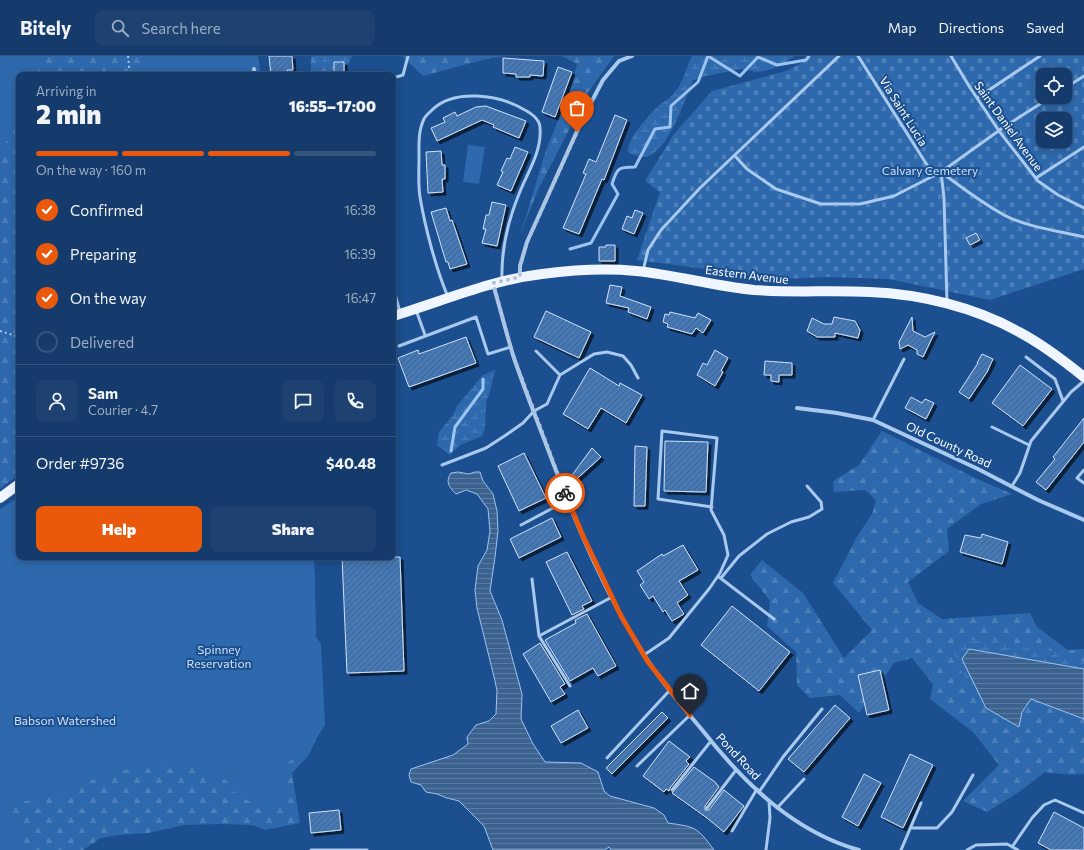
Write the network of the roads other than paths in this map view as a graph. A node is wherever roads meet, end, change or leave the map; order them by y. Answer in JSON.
{"nodes":[{"id":1,"x":408,"y":56,"type":"edge"},
{"id":2,"x":632,"y":56,"type":"edge"},
{"id":3,"x":839,"y":56,"type":"edge"},
{"id":4,"x":858,"y":56,"type":"edge"},
{"id":5,"x":951,"y":56,"type":"edge"},
{"id":6,"x":1040,"y":56,"type":"edge"},
{"id":7,"x":254,"y":69,"type":"dead end"},
{"id":8,"x":254,"y":72,"type":"edge"},
{"id":9,"x":1084,"y":76,"type":"edge"},
{"id":10,"x":396,"y":77,"type":"edge"},
{"id":11,"x":1072,"y":84,"type":"edge"},
{"id":12,"x":977,"y":98,"type":"junction"},
{"id":13,"x":1040,"y":104,"type":"edge"},
{"id":14,"x":999,"y":131,"type":"junction"},
{"id":15,"x":1084,"y":147,"type":"edge"},
{"id":16,"x":735,"y":156,"type":"junction"},
{"id":17,"x":941,"y":172,"type":"junction"},
{"id":18,"x":934,"y":176,"type":"junction"},
{"id":19,"x":1036,"y":178,"type":"junction"},
{"id":20,"x":1084,"y":208,"type":"edge"},
{"id":21,"x":1084,"y":237,"type":"edge"},
{"id":22,"x":643,"y":272,"type":"junction"},
{"id":23,"x":520,"y":277,"type":"junction"},
{"id":24,"x":497,"y":282,"type":"junction"},
{"id":25,"x":448,"y":298,"type":"junction"},
{"id":26,"x":947,"y":304,"type":"junction"},
{"id":27,"x":415,"y":309,"type":"junction"},
{"id":28,"x":397,"y":315,"type":"edge"},
{"id":29,"x":425,"y":335,"type":"junction"},
{"id":30,"x":400,"y":346,"type":"dead end"},
{"id":31,"x":511,"y":347,"type":"junction"},
{"id":32,"x":536,"y":351,"type":"dead end"},
{"id":33,"x":1026,"y":357,"type":"dead end"},
{"id":34,"x":904,"y":359,"type":"dead end"},
{"id":35,"x":560,"y":375,"type":"junction"},
{"id":36,"x":1084,"y":377,"type":"edge"},
{"id":37,"x":638,"y":378,"type":"dead end"},
{"id":38,"x":1084,"y":381,"type":"edge"},
{"id":39,"x":1064,"y":401,"type":"junction"},
{"id":40,"x":797,"y":408,"type":"dead end"},
{"id":41,"x":534,"y":411,"type":"junction"},
{"id":42,"x":873,"y":420,"type":"junction"},
{"id":43,"x":992,"y":427,"type":"dead end"},
{"id":44,"x":1029,"y":445,"type":"junction"},
{"id":45,"x":442,"y":465,"type":"dead end"},
{"id":46,"x":1084,"y":470,"type":"edge"},
{"id":47,"x":1084,"y":483,"type":"edge"},
{"id":48,"x":16,"y":486,"type":"edge"},
{"id":49,"x":807,"y":486,"type":"dead end"},
{"id":50,"x":1012,"y":486,"type":"junction"},
{"id":51,"x":0,"y":498,"type":"edge"},
{"id":52,"x":568,"y":500,"type":"junction"},
{"id":53,"x":712,"y":507,"type":"junction"},
{"id":54,"x":1084,"y":520,"type":"edge"},
{"id":55,"x":521,"y":525,"type":"dead end"},
{"id":56,"x":719,"y":577,"type":"junction"},
{"id":57,"x":532,"y":579,"type":"dead end"},
{"id":58,"x":612,"y":597,"type":"junction"},
{"id":59,"x":774,"y":619,"type":"dead end"},
{"id":60,"x":539,"y":636,"type":"junction"},
{"id":61,"x":644,"y":655,"type":"junction"},
{"id":62,"x":570,"y":686,"type":"dead end"},
{"id":63,"x":670,"y":690,"type":"junction"},
{"id":64,"x":822,"y":709,"type":"dead end"},
{"id":65,"x":690,"y":715,"type":"junction"},
{"id":66,"x":710,"y":741,"type":"junction"},
{"id":67,"x":607,"y":758,"type":"dead end"},
{"id":68,"x":637,"y":766,"type":"dead end"},
{"id":69,"x":736,"y":770,"type":"junction"},
{"id":70,"x":973,"y":775,"type":"dead end"},
{"id":71,"x":804,"y":779,"type":"dead end"},
{"id":72,"x":672,"y":790,"type":"dead end"},
{"id":73,"x":758,"y":791,"type":"junction"},
{"id":74,"x":769,"y":801,"type":"junction"},
{"id":75,"x":921,"y":803,"type":"dead end"},
{"id":76,"x":707,"y":808,"type":"dead end"},
{"id":77,"x":777,"y":808,"type":"junction"},
{"id":78,"x":1084,"y":813,"type":"edge"},
{"id":79,"x":911,"y":828,"type":"junction"},
{"id":80,"x":732,"y":831,"type":"dead end"},
{"id":81,"x":1012,"y":847,"type":"junction"},
{"id":82,"x":853,"y":849,"type":"edge"},
{"id":83,"x":311,"y":850,"type":"edge"},
{"id":84,"x":367,"y":850,"type":"edge"},
{"id":85,"x":766,"y":850,"type":"edge"},
{"id":86,"x":859,"y":850,"type":"edge"},
{"id":87,"x":901,"y":850,"type":"edge"},
{"id":88,"x":967,"y":850,"type":"edge"},
{"id":89,"x":1018,"y":850,"type":"edge"}],
"edges":[{"from":1,"to":10,"type":"lane"},
{"from":2,"to":23,"type":"street"},
{"from":3,"to":16,"type":"lane"},
{"from":4,"to":18,"type":"lane","name":"Via Saint Lucia"},
{"from":5,"to":12,"type":"lane","name":"Saint Daniel Avenue"},
{"from":6,"to":12,"type":"lane"},
{"from":7,"to":8,"type":"street"},
{"from":9,"to":11,"type":"lane"},
{"from":12,"to":14,"type":"lane","name":"Saint Daniel Avenue"},
{"from":13,"to":14,"type":"lane"},
{"from":14,"to":17,"type":"lane"},
{"from":14,"to":19,"type":"lane","name":"Saint Daniel Avenue"},
{"from":15,"to":19,"type":"lane"},
{"from":16,"to":18,"type":"lane"},
{"from":16,"to":22,"type":"lane"},
{"from":17,"to":18,"type":"lane"},
{"from":17,"to":21,"type":"lane"},
{"from":17,"to":26,"type":"lane"},
{"from":19,"to":20,"type":"lane","name":"Saint Daniel Avenue"},
{"from":22,"to":23,"type":"main road","name":"Eastern Avenue"},
{"from":22,"to":26,"type":"main road","name":"Eastern Avenue"},
{"from":23,"to":24,"type":"main road","name":"Eastern Avenue"},
{"from":24,"to":25,"type":"main road","name":"Eastern Avenue"},
{"from":24,"to":25,"type":"lane"},
{"from":24,"to":31,"type":"street","name":"Pond Road"},
{"from":25,"to":27,"type":"main road","name":"Eastern Avenue"},
{"from":26,"to":36,"type":"main road","name":"Eastern Avenue"},
{"from":27,"to":28,"type":"main road","name":"Eastern Avenue"},
{"from":27,"to":29,"type":"lane"},
{"from":29,"to":30,"type":"lane"},
{"from":29,"to":31,"type":"lane"},
{"from":31,"to":41,"type":"street","name":"Pond Road"},
{"from":32,"to":35,"type":"lane"},
{"from":33,"to":39,"type":"lane"},
{"from":34,"to":42,"type":"lane"},
{"from":35,"to":37,"type":"lane"},
{"from":35,"to":41,"type":"lane"},
{"from":38,"to":39,"type":"lane"},
{"from":39,"to":44,"type":"lane"},
{"from":40,"to":42,"type":"street","name":"Old County Road"},
{"from":41,"to":45,"type":"lane"},
{"from":41,"to":52,"type":"street","name":"Pond Road"},
{"from":42,"to":50,"type":"street","name":"Old County Road"},
{"from":43,"to":44,"type":"lane"},
{"from":44,"to":50,"type":"lane"},
{"from":46,"to":47,"type":"lane"},
{"from":48,"to":51,"type":"main road"},
{"from":49,"to":56,"type":"lane"},
{"from":50,"to":54,"type":"street","name":"Old County Road"},
{"from":52,"to":55,"type":"lane"},
{"from":52,"to":58,"type":"street","name":"Pond Road"},
{"from":53,"to":53,"type":"lane"},
{"from":53,"to":56,"type":"lane"},
{"from":56,"to":59,"type":"lane"},
{"from":56,"to":61,"type":"lane"},
{"from":57,"to":60,"type":"lane"},
{"from":58,"to":60,"type":"lane"},
{"from":58,"to":61,"type":"street","name":"Pond Road"},
{"from":60,"to":62,"type":"lane"},
{"from":61,"to":63,"type":"street","name":"Pond Road"},
{"from":63,"to":65,"type":"street","name":"Pond Road"},
{"from":63,"to":67,"type":"lane"},
{"from":64,"to":73,"type":"lane"},
{"from":65,"to":66,"type":"street","name":"Pond Road"},
{"from":65,"to":68,"type":"lane"},
{"from":66,"to":69,"type":"street","name":"Pond Road"},
{"from":66,"to":72,"type":"lane"},
{"from":69,"to":73,"type":"street","name":"Pond Road"},
{"from":69,"to":76,"type":"lane"},
{"from":70,"to":79,"type":"lane"},
{"from":71,"to":77,"type":"lane"},
{"from":73,"to":74,"type":"street","name":"Pond Road"},
{"from":73,"to":80,"type":"lane"},
{"from":74,"to":77,"type":"street","name":"Pond Road"},
{"from":74,"to":85,"type":"lane"},
{"from":75,"to":79,"type":"lane"},
{"from":77,"to":82,"type":"street","name":"Pond Road"},
{"from":78,"to":81,"type":"lane"},
{"from":79,"to":87,"type":"lane"},
{"from":81,"to":88,"type":"lane"},
{"from":81,"to":89,"type":"lane"},
{"from":82,"to":86,"type":"street","name":"Pond Road"},
{"from":83,"to":84,"type":"lane"}]}
